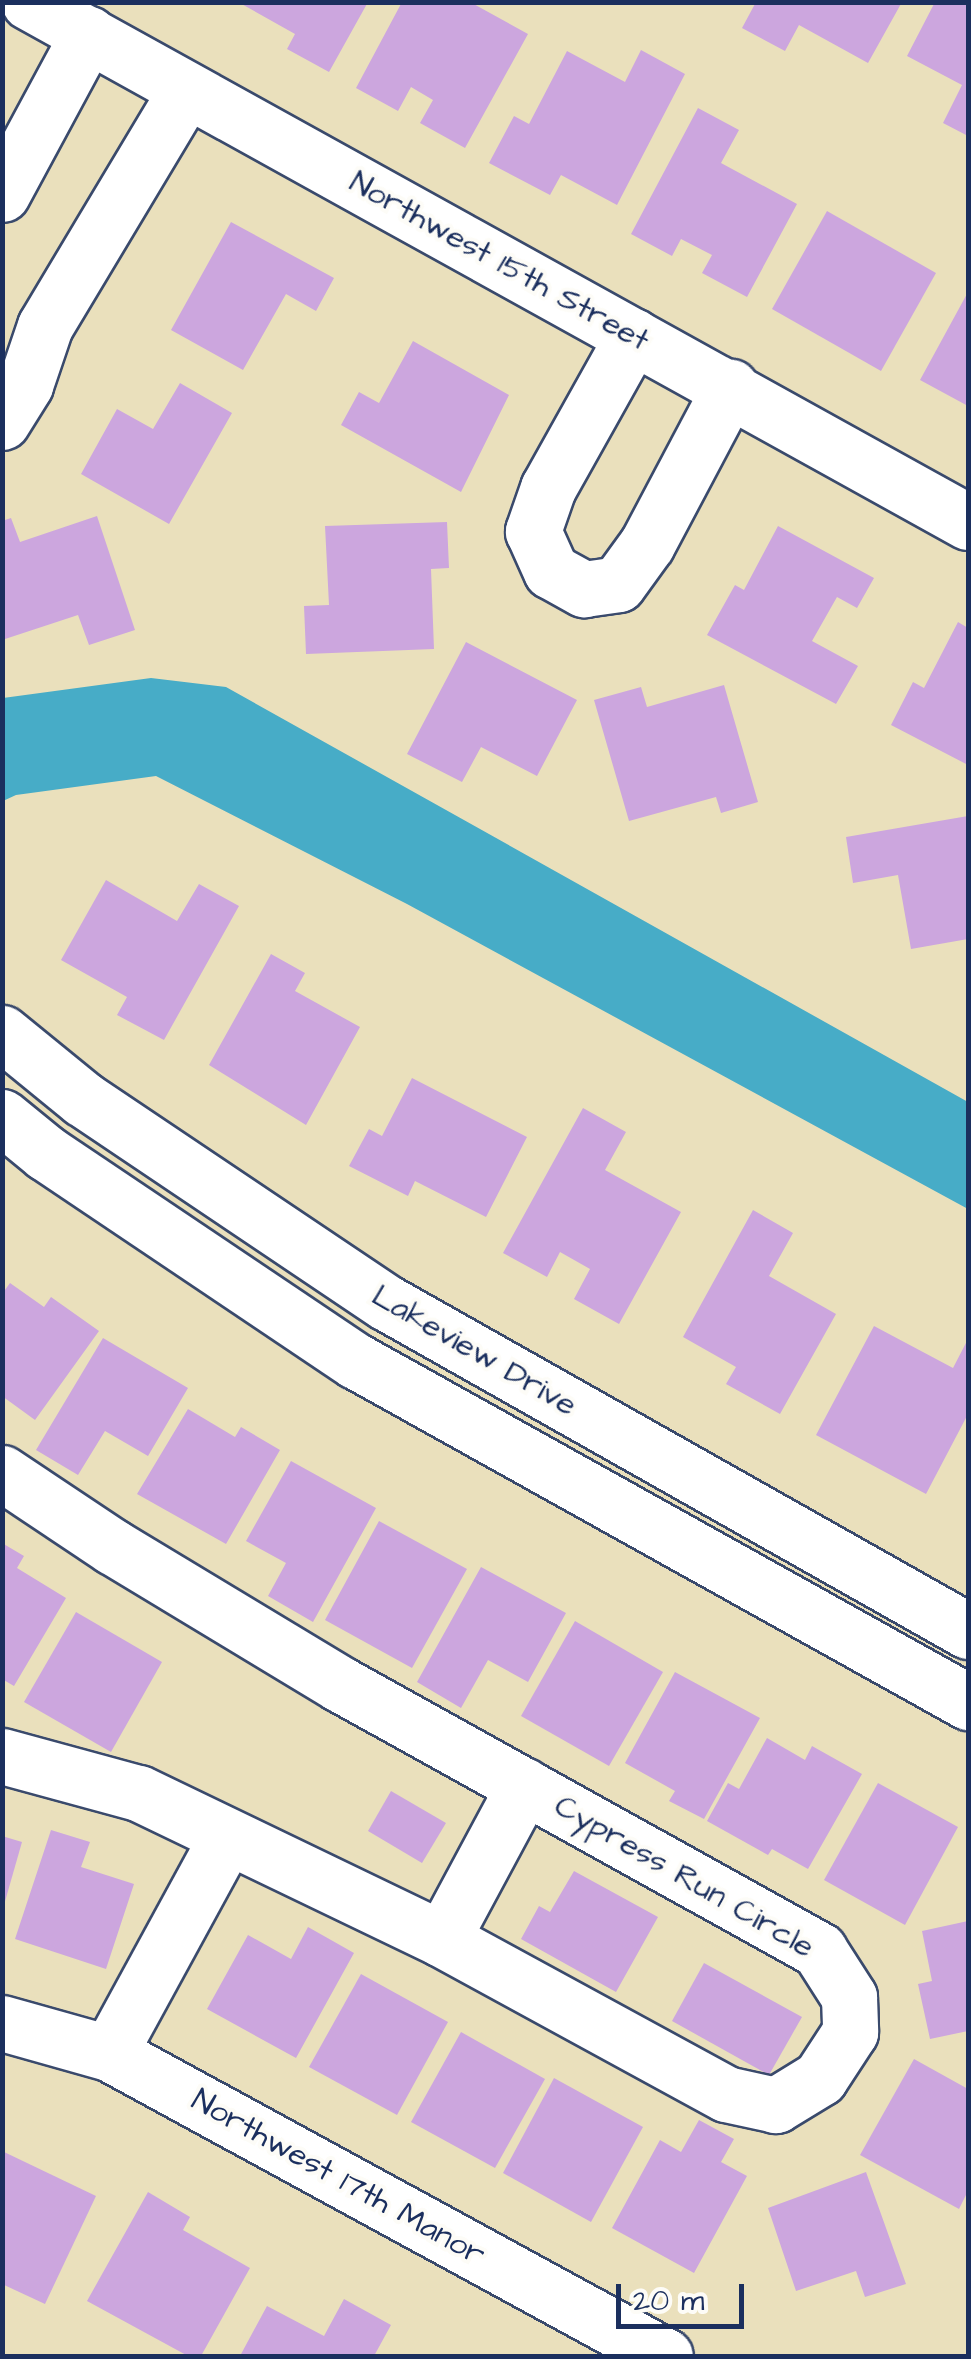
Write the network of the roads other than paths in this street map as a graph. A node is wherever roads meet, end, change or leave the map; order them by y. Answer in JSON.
{"nodes":[{"id":1,"x":29,"y":2,"type":"edge"},
{"id":2,"x":88,"y":34,"type":"junction"},
{"id":3,"x":186,"y":90,"type":"junction"},
{"id":4,"x":2,"y":194,"type":"edge"},
{"id":5,"x":633,"y":336,"type":"junction"},
{"id":6,"x":730,"y":387,"type":"junction"},
{"id":7,"x":2,"y":422,"type":"edge"},
{"id":8,"x":968,"y":522,"type":"edge"},
{"id":9,"x":2,"y":1033,"type":"edge"},
{"id":10,"x":2,"y":1117,"type":"edge"},
{"id":11,"x":2,"y":1472,"type":"edge"},
{"id":12,"x":968,"y":1631,"type":"edge"},
{"id":13,"x":968,"y":1702,"type":"edge"},
{"id":14,"x":2,"y":1756,"type":"edge"},
{"id":15,"x":524,"y":1786,"type":"junction"},
{"id":16,"x":227,"y":1837,"type":"junction"},
{"id":17,"x":442,"y":1940,"type":"junction"},
{"id":18,"x":2,"y":2024,"type":"edge"},
{"id":19,"x":109,"y":2053,"type":"junction"},
{"id":20,"x":664,"y":2356,"type":"edge"}],
"edges":[{"from":1,"to":2,"type":"street","name":"Northwest 15th Street"},
{"from":2,"to":3,"type":"street","name":"Northwest 15th Street"},
{"from":2,"to":4,"type":"street"},
{"from":3,"to":5,"type":"street","name":"Northwest 15th Street"},
{"from":3,"to":7,"type":"street"},
{"from":5,"to":6,"type":"street","name":"Northwest 15th Street"},
{"from":5,"to":6,"type":"street"},
{"from":6,"to":8,"type":"street","name":"Northwest 15th Street"},
{"from":9,"to":12,"type":"street","name":"Lakeview Drive"},
{"from":10,"to":13,"type":"street","name":"Lakeview Drive"},
{"from":11,"to":15,"type":"street","name":"Cypress Run Circle"},
{"from":14,"to":16,"type":"street","name":"Cypress Run Circle"},
{"from":15,"to":17,"type":"street","name":"Cypress Run Circle"},
{"from":15,"to":17,"type":"street","name":"Cypress Run Circle"},
{"from":16,"to":17,"type":"street","name":"Cypress Run Circle"},
{"from":16,"to":19,"type":"street"},
{"from":18,"to":19,"type":"street","name":"Northwest 17th Manor"},
{"from":19,"to":20,"type":"street","name":"Northwest 17th Manor"}]}
